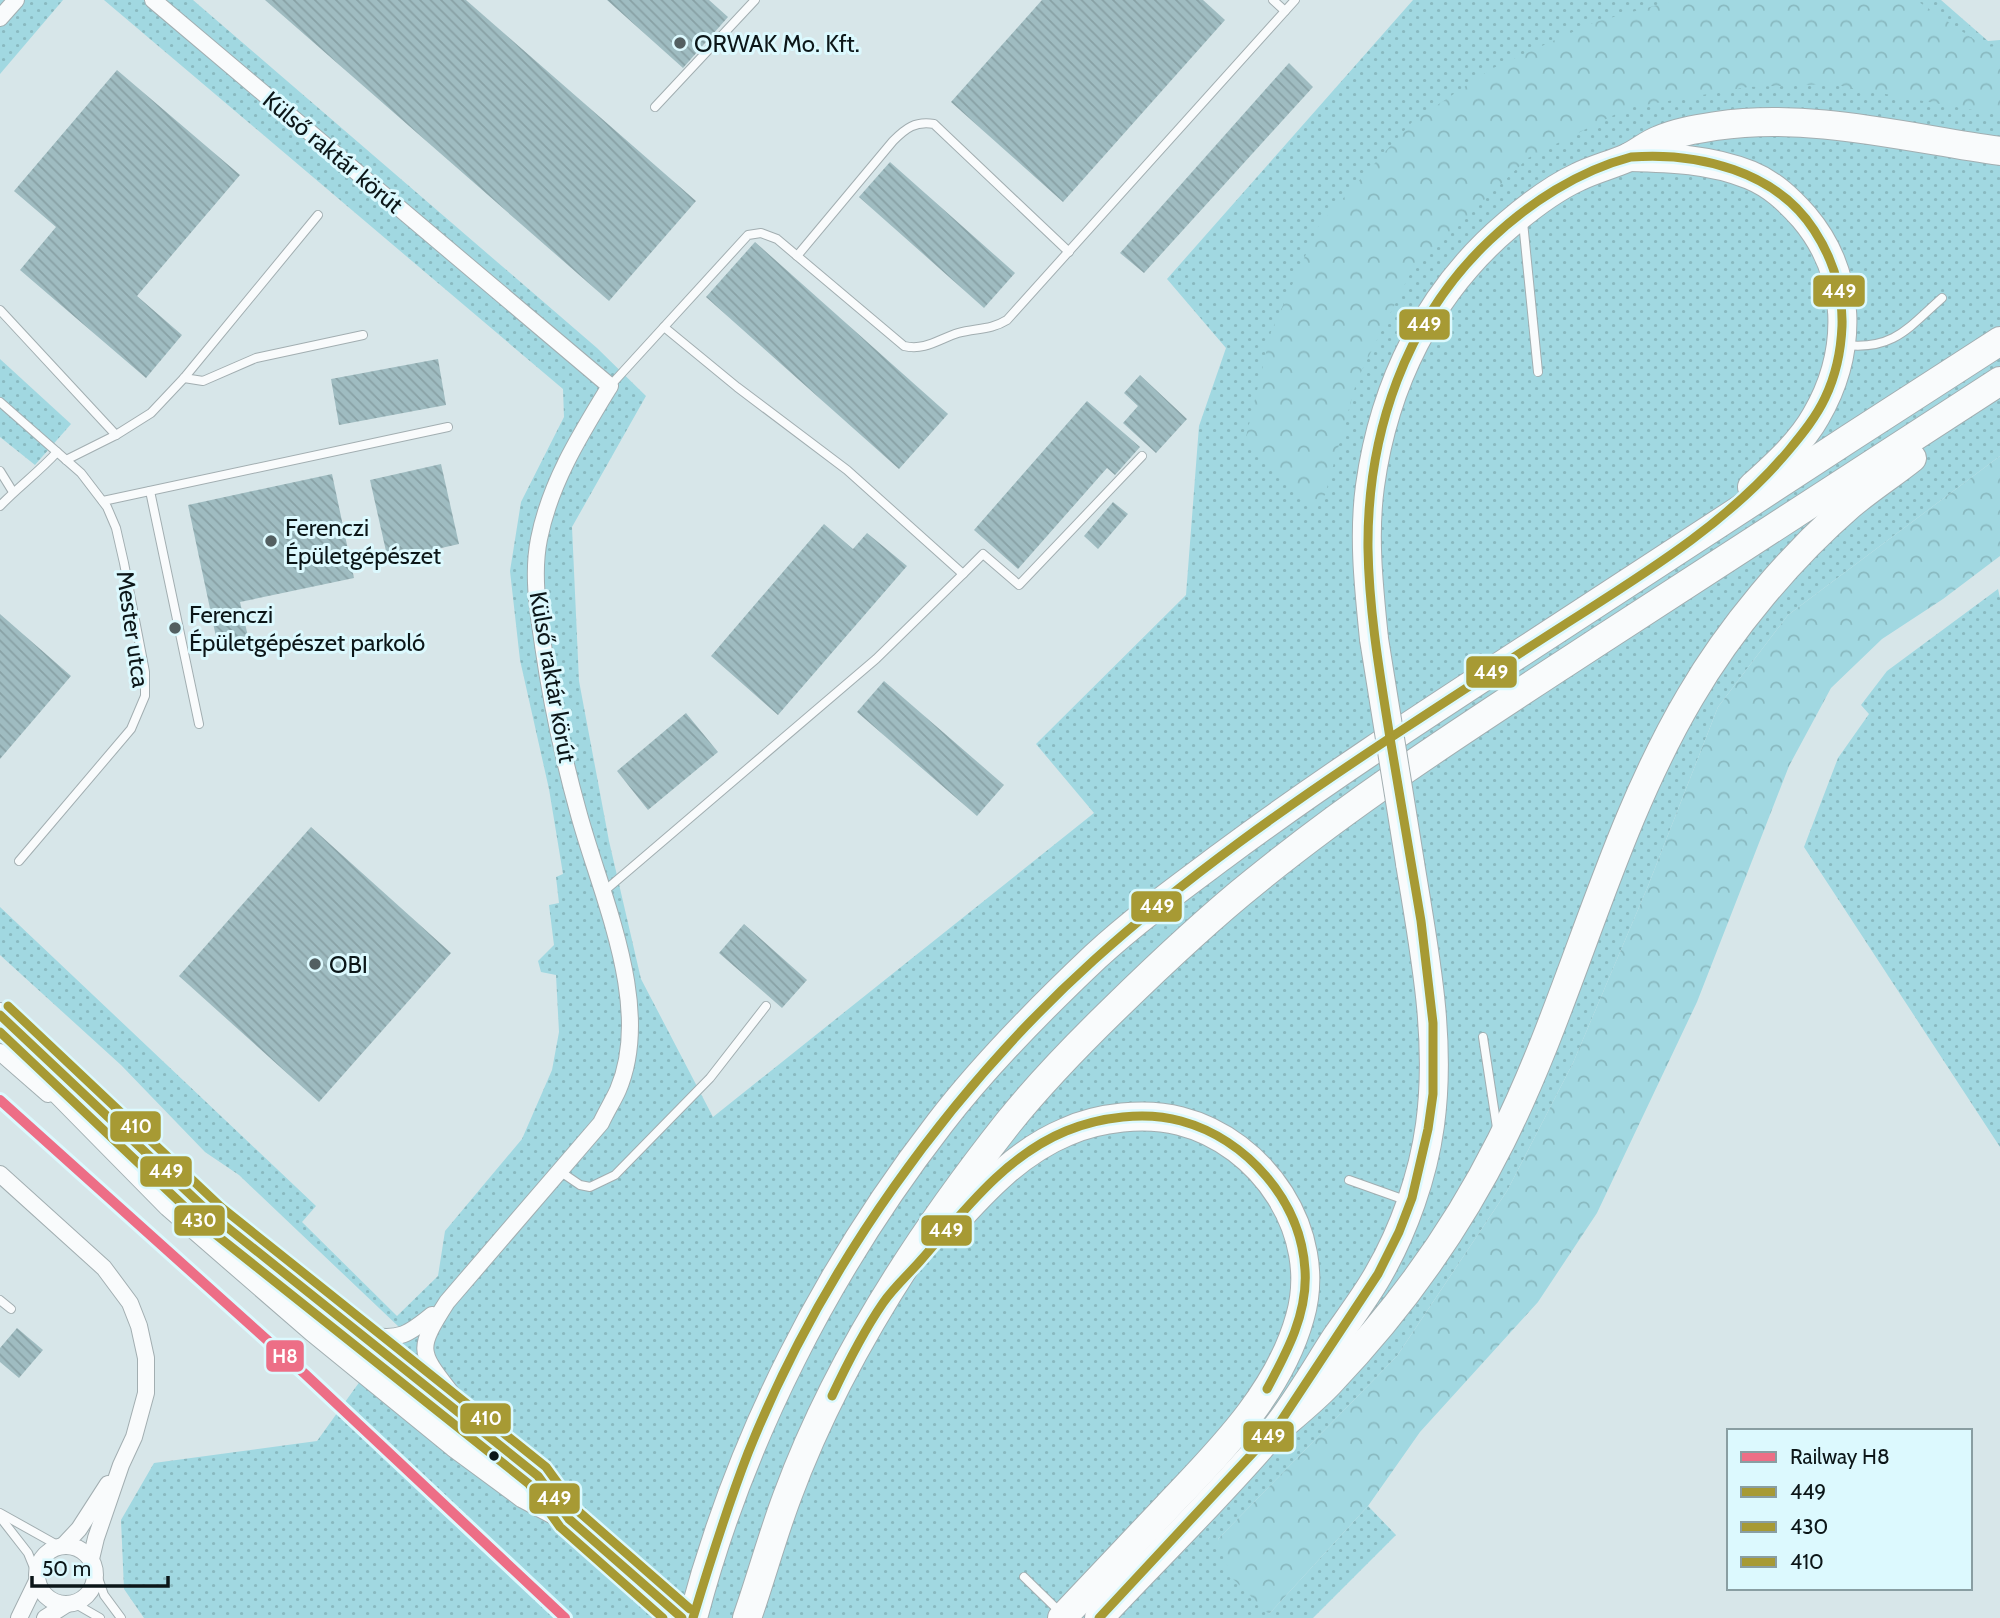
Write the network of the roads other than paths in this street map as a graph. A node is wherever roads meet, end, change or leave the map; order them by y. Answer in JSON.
{"nodes":[{"id":1,"x":16,"y":0,"type":"edge"},
{"id":2,"x":153,"y":0,"type":"edge"},
{"id":3,"x":755,"y":0,"type":"edge"},
{"id":4,"x":1273,"y":0,"type":"edge"},
{"id":5,"x":1295,"y":0,"type":"edge"},
{"id":6,"x":1285,"y":11,"type":"junction"},
{"id":7,"x":0,"y":18,"type":"edge"},
{"id":8,"x":655,"y":107,"type":"dead end"},
{"id":9,"x":2000,"y":151,"type":"edge"},
{"id":10,"x":1629,"y":157,"type":"junction"},
{"id":11,"x":1522,"y":213,"type":"junction"},
{"id":12,"x":318,"y":215,"type":"dead end"},
{"id":13,"x":1069,"y":252,"type":"junction"},
{"id":14,"x":797,"y":256,"type":"junction"},
{"id":15,"x":1942,"y":298,"type":"dead end"},
{"id":16,"x":0,"y":310,"type":"edge"},
{"id":17,"x":664,"y":327,"type":"junction"},
{"id":18,"x":363,"y":335,"type":"dead end"},
{"id":19,"x":2000,"y":341,"type":"edge"},
{"id":20,"x":1841,"y":344,"type":"junction"},
{"id":21,"x":1538,"y":372,"type":"dead end"},
{"id":22,"x":184,"y":378,"type":"junction"},
{"id":23,"x":2000,"y":381,"type":"edge"},
{"id":24,"x":610,"y":386,"type":"junction"},
{"id":25,"x":0,"y":402,"type":"edge"},
{"id":26,"x":1955,"y":410,"type":"junction"},
{"id":27,"x":449,"y":427,"type":"dead end"},
{"id":28,"x":116,"y":435,"type":"junction"},
{"id":29,"x":57,"y":452,"type":"junction"},
{"id":30,"x":1142,"y":456,"type":"dead end"},
{"id":31,"x":66,"y":460,"type":"junction"},
{"id":32,"x":0,"y":471,"type":"edge"},
{"id":33,"x":150,"y":491,"type":"junction"},
{"id":34,"x":13,"y":492,"type":"junction"},
{"id":35,"x":103,"y":501,"type":"junction"},
{"id":36,"x":0,"y":506,"type":"edge"},
{"id":37,"x":1684,"y":546,"type":"junction"},
{"id":38,"x":963,"y":574,"type":"junction"},
{"id":39,"x":199,"y":724,"type":"dead end"},
{"id":40,"x":19,"y":861,"type":"dead end"},
{"id":41,"x":602,"y":893,"type":"junction"},
{"id":42,"x":766,"y":1006,"type":"dead end"},
{"id":43,"x":0,"y":1015,"type":"edge"},
{"id":44,"x":0,"y":1032,"type":"edge"},
{"id":45,"x":1482,"y":1037,"type":"dead end"},
{"id":46,"x":0,"y":1052,"type":"edge"},
{"id":47,"x":1500,"y":1143,"type":"junction"},
{"id":48,"x":115,"y":1149,"type":"junction"},
{"id":49,"x":561,"y":1172,"type":"junction"},
{"id":50,"x":0,"y":1174,"type":"edge"},
{"id":51,"x":1349,"y":1180,"type":"dead end"},
{"id":52,"x":1410,"y":1202,"type":"junction"},
{"id":53,"x":0,"y":1300,"type":"edge"},
{"id":54,"x":447,"y":1302,"type":"junction"},
{"id":55,"x":881,"y":1306,"type":"junction"},
{"id":56,"x":11,"y":1310,"type":"dead end"},
{"id":57,"x":1339,"y":1333,"type":"junction"},
{"id":58,"x":363,"y":1334,"type":"junction"},
{"id":59,"x":473,"y":1422,"type":"junction"},
{"id":60,"x":1237,"y":1432,"type":"junction"},
{"id":61,"x":1271,"y":1435,"type":"junction"},
{"id":62,"x":121,"y":1465,"type":"junction"},
{"id":63,"x":0,"y":1515,"type":"edge"},
{"id":64,"x":569,"y":1520,"type":"junction"},
{"id":65,"x":62,"y":1546,"type":"junction"},
{"id":66,"x":94,"y":1566,"type":"junction"},
{"id":67,"x":1024,"y":1577,"type":"dead end"},
{"id":68,"x":37,"y":1578,"type":"junction"},
{"id":69,"x":71,"y":1604,"type":"junction"},
{"id":70,"x":1063,"y":1617,"type":"edge"},
{"id":71,"x":19,"y":1618,"type":"edge"},
{"id":72,"x":44,"y":1618,"type":"edge"},
{"id":73,"x":100,"y":1618,"type":"edge"},
{"id":74,"x":121,"y":1618,"type":"edge"},
{"id":75,"x":682,"y":1618,"type":"edge"},
{"id":76,"x":693,"y":1618,"type":"edge"},
{"id":77,"x":747,"y":1618,"type":"edge"},
{"id":78,"x":1099,"y":1618,"type":"edge"}],
"edges":[{"from":1,"to":7,"type":"street"},
{"from":2,"to":24,"type":"street","name":"Külső raktár körút"},
{"from":3,"to":8,"type":"lane"},
{"from":4,"to":6,"type":"lane"},
{"from":5,"to":6,"type":"lane"},
{"from":6,"to":13,"type":"lane"},
{"from":9,"to":10,"type":"highway"},
{"from":10,"to":11,"type":"highway"},
{"from":10,"to":20,"type":"highway"},
{"from":11,"to":21,"type":"lane"},
{"from":11,"to":52,"type":"highway","bridge":true},
{"from":12,"to":22,"type":"lane"},
{"from":13,"to":14,"type":"lane"},
{"from":13,"to":14,"type":"lane"},
{"from":14,"to":17,"type":"lane"},
{"from":15,"to":20,"type":"lane"},
{"from":16,"to":28,"type":"lane"},
{"from":17,"to":24,"type":"lane"},
{"from":17,"to":38,"type":"lane"},
{"from":18,"to":22,"type":"lane"},
{"from":19,"to":37,"type":"highway"},
{"from":20,"to":37,"type":"highway"},
{"from":22,"to":28,"type":"lane"},
{"from":23,"to":26,"type":"highway"},
{"from":24,"to":41,"type":"street","name":"Külső raktár körút"},
{"from":25,"to":29,"type":"lane","name":"Mester utca"},
{"from":26,"to":47,"type":"highway"},
{"from":26,"to":55,"type":"highway"},
{"from":27,"to":33,"type":"lane"},
{"from":28,"to":31,"type":"lane"},
{"from":29,"to":31,"type":"lane","name":"Mester utca"},
{"from":29,"to":34,"type":"lane"},
{"from":30,"to":38,"type":"lane"},
{"from":31,"to":35,"type":"lane","name":"Mester utca"},
{"from":32,"to":34,"type":"lane"},
{"from":33,"to":35,"type":"lane"},
{"from":33,"to":39,"type":"lane"},
{"from":34,"to":36,"type":"lane"},
{"from":35,"to":40,"type":"lane","name":"Mester utca"},
{"from":37,"to":76,"type":"highway"},
{"from":38,"to":41,"type":"lane"},
{"from":41,"to":49,"type":"street","name":"Külső raktár körút"},
{"from":42,"to":49,"type":"lane"},
{"from":43,"to":58,"type":"main road"},
{"from":44,"to":48,"type":"main road"},
{"from":45,"to":47,"type":"lane"},
{"from":46,"to":48,"type":"street"},
{"from":47,"to":61,"type":"highway"},
{"from":48,"to":64,"type":"main road"},
{"from":49,"to":54,"type":"street","name":"Külső raktár körút"},
{"from":50,"to":62,"type":"street"},
{"from":51,"to":52,"type":"lane"},
{"from":52,"to":57,"type":"highway"},
{"from":53,"to":56,"type":"lane"},
{"from":54,"to":58,"type":"street","name":"Külső raktár körút"},
{"from":54,"to":59,"type":"street","name":"Külső raktár körút"},
{"from":55,"to":60,"type":"highway"},
{"from":55,"to":77,"type":"highway"},
{"from":57,"to":60,"type":"highway"},
{"from":57,"to":61,"type":"highway"},
{"from":58,"to":59,"type":"main road"},
{"from":59,"to":64,"type":"main road"},
{"from":60,"to":70,"type":"highway"},
{"from":61,"to":78,"type":"highway"},
{"from":62,"to":65,"type":"street"},
{"from":62,"to":66,"type":"street"},
{"from":63,"to":65,"type":"lane"},
{"from":63,"to":68,"type":"lane"},
{"from":64,"to":75,"type":"main road"},
{"from":65,"to":66,"type":"street"},
{"from":65,"to":68,"type":"street"},
{"from":66,"to":69,"type":"street"},
{"from":66,"to":74,"type":"lane"},
{"from":67,"to":70,"type":"lane"},
{"from":68,"to":69,"type":"street"},
{"from":68,"to":71,"type":"street"},
{"from":69,"to":72,"type":"street"},
{"from":69,"to":73,"type":"lane"}]}
